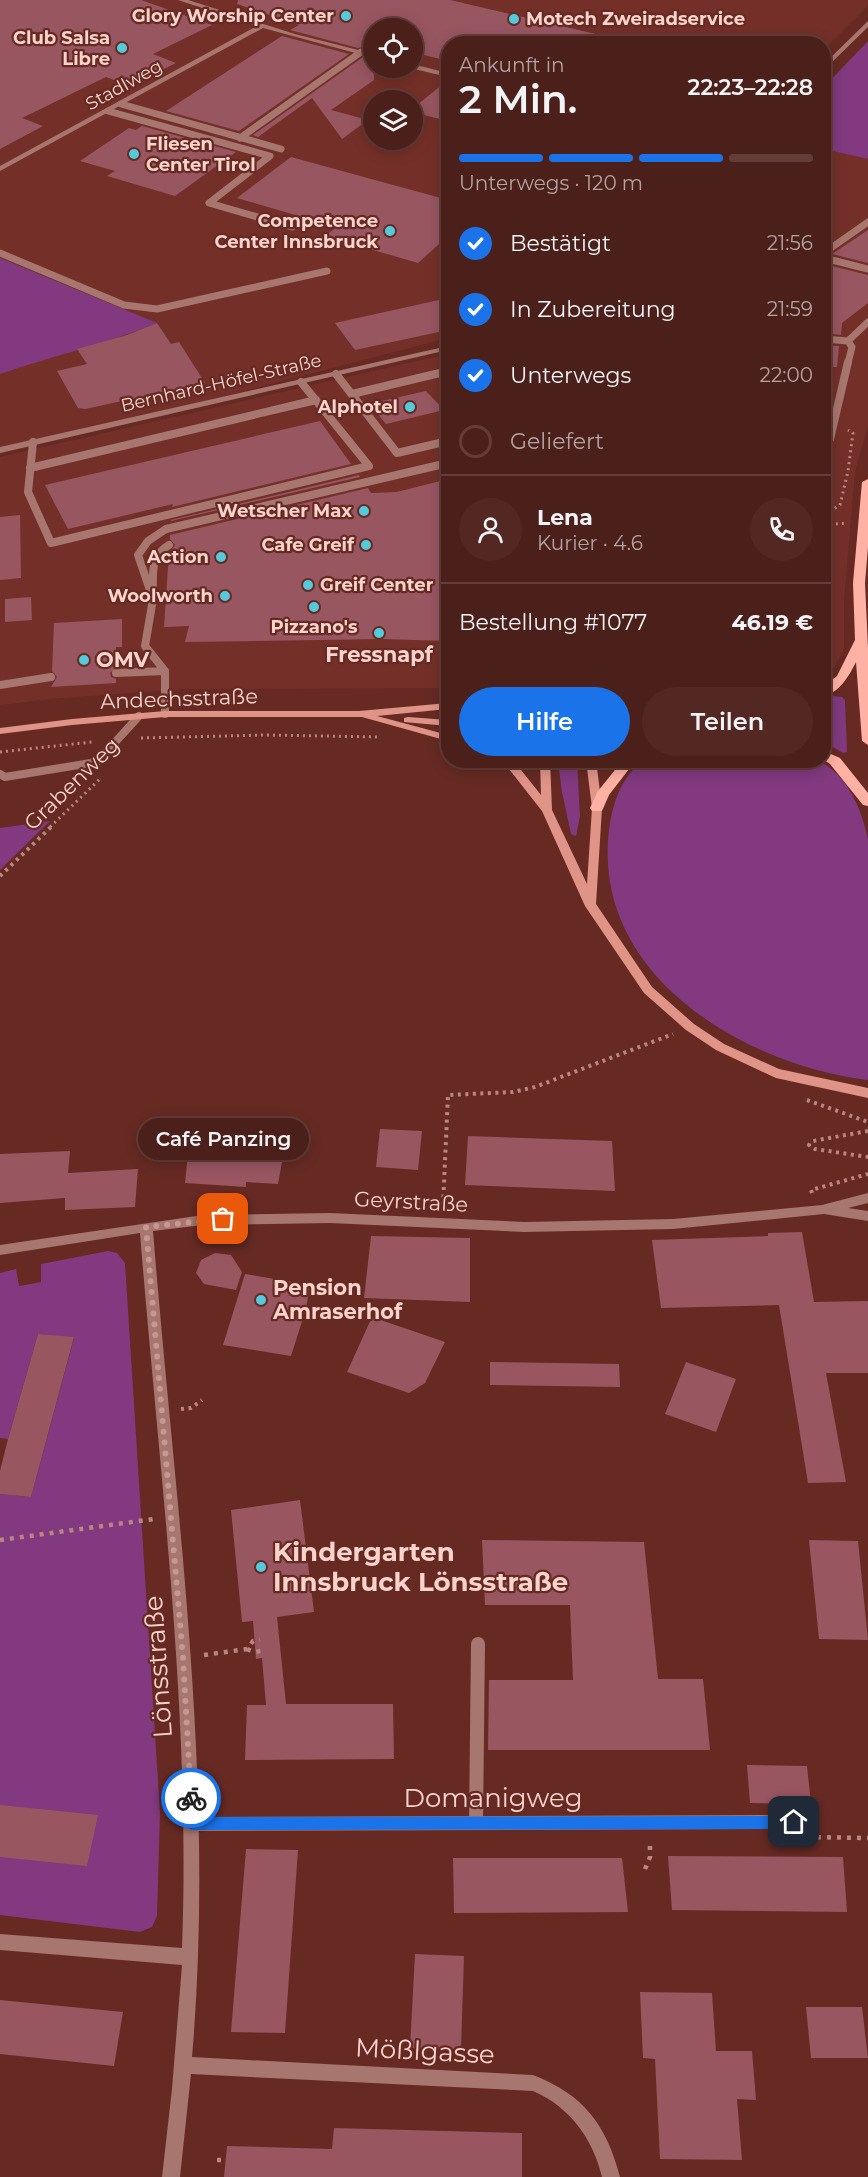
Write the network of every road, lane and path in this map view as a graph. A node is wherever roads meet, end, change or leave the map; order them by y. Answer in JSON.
{"nodes":[{"id":1,"x":181,"y":0,"type":"edge"},
{"id":2,"x":868,"y":23,"type":"edge"},
{"id":3,"x":261,"y":26,"type":"junction"},
{"id":4,"x":361,"y":52,"type":"joint"},
{"id":5,"x":831,"y":60,"type":"edge"},
{"id":6,"x":423,"y":69,"type":"edge"},
{"id":7,"x":441,"y":73,"type":"edge"},
{"id":8,"x":121,"y":104,"type":"junction"},
{"id":9,"x":108,"y":111,"type":"junction"},
{"id":10,"x":240,"y":138,"type":"junction"},
{"id":11,"x":281,"y":149,"type":"dead end"},
{"id":12,"x":0,"y":169,"type":"edge"},
{"id":13,"x":868,"y":222,"type":"edge"},
{"id":14,"x":292,"y":227,"type":"dead end"},
{"id":15,"x":831,"y":248,"type":"edge"},
{"id":16,"x":0,"y":253,"type":"edge"},
{"id":17,"x":831,"y":260,"type":"edge"},
{"id":18,"x":868,"y":269,"type":"edge"},
{"id":19,"x":327,"y":271,"type":"dead end"},
{"id":20,"x":868,"y":322,"type":"edge"},
{"id":21,"x":831,"y":340,"type":"edge"},
{"id":22,"x":848,"y":341,"type":"junction"},
{"id":23,"x":441,"y":350,"type":"edge"},
{"id":24,"x":441,"y":373,"type":"edge"},
{"id":25,"x":336,"y":374,"type":"junction"},
{"id":26,"x":301,"y":382,"type":"junction"},
{"id":27,"x":352,"y":394,"type":"junction"},
{"id":28,"x":316,"y":400,"type":"junction"},
{"id":29,"x":845,"y":428,"type":"dead end"},
{"id":30,"x":831,"y":434,"type":"edge"},
{"id":31,"x":33,"y":442,"type":"junction"},
{"id":32,"x":441,"y":443,"type":"edge"},
{"id":33,"x":0,"y":450,"type":"edge"},
{"id":34,"x":441,"y":466,"type":"edge"},
{"id":35,"x":30,"y":468,"type":"junction"},
{"id":36,"x":868,"y":482,"type":"edge"},
{"id":37,"x":831,"y":511,"type":"edge"},
{"id":38,"x":847,"y":523,"type":"dead end"},
{"id":39,"x":831,"y":524,"type":"edge"},
{"id":40,"x":169,"y":545,"type":"dead end"},
{"id":41,"x":153,"y":599,"type":"junction"},
{"id":42,"x":862,"y":637,"type":"junction"},
{"id":43,"x":165,"y":671,"type":"junction"},
{"id":44,"x":116,"y":673,"type":"dead end"},
{"id":45,"x":51,"y":677,"type":"dead end"},
{"id":46,"x":0,"y":685,"type":"edge"},
{"id":47,"x":831,"y":687,"type":"edge"},
{"id":48,"x":441,"y":707,"type":"edge"},
{"id":49,"x":165,"y":714,"type":"junction"},
{"id":50,"x":359,"y":714,"type":"junction"},
{"id":51,"x":139,"y":716,"type":"junction"},
{"id":52,"x":441,"y":723,"type":"edge"},
{"id":53,"x":0,"y":730,"type":"edge"},
{"id":54,"x":441,"y":736,"type":"edge"},
{"id":55,"x":142,"y":738,"type":"junction"},
{"id":56,"x":387,"y":738,"type":"dead end"},
{"id":57,"x":118,"y":739,"type":"junction"},
{"id":58,"x":868,"y":741,"type":"edge"},
{"id":59,"x":137,"y":743,"type":"dead end"},
{"id":60,"x":0,"y":752,"type":"edge"},
{"id":61,"x":831,"y":759,"type":"edge"},
{"id":62,"x":514,"y":768,"type":"edge"},
{"id":63,"x":544,"y":768,"type":"edge"},
{"id":64,"x":592,"y":768,"type":"edge"},
{"id":65,"x":624,"y":768,"type":"edge"},
{"id":66,"x":107,"y":772,"type":"dead end"},
{"id":67,"x":0,"y":774,"type":"edge"},
{"id":68,"x":868,"y":802,"type":"edge"},
{"id":69,"x":597,"y":808,"type":"junction"},
{"id":70,"x":547,"y":810,"type":"junction"},
{"id":71,"x":0,"y":876,"type":"edge"},
{"id":72,"x":591,"y":906,"type":"junction"},
{"id":73,"x":690,"y":1027,"type":"junction"},
{"id":74,"x":868,"y":1093,"type":"edge"},
{"id":75,"x":806,"y":1099,"type":"dead end"},
{"id":76,"x":868,"y":1122,"type":"edge"},
{"id":77,"x":868,"y":1131,"type":"edge"},
{"id":78,"x":868,"y":1157,"type":"edge"},
{"id":79,"x":868,"y":1174,"type":"edge"},
{"id":80,"x":868,"y":1198,"type":"edge"},
{"id":81,"x":818,"y":1204,"type":"junction"},
{"id":82,"x":868,"y":1211,"type":"edge"},
{"id":83,"x":868,"y":1216,"type":"edge"},
{"id":84,"x":442,"y":1223,"type":"junction"},
{"id":85,"x":146,"y":1227,"type":"junction"},
{"id":86,"x":0,"y":1250,"type":"edge"},
{"id":87,"x":202,"y":1400,"type":"dead end"},
{"id":88,"x":191,"y":1408,"type":"dead end"},
{"id":89,"x":142,"y":1521,"type":"dead end"},
{"id":90,"x":0,"y":1540,"type":"edge"},
{"id":91,"x":478,"y":1644,"type":"dead end"},
{"id":92,"x":247,"y":1649,"type":"junction"},
{"id":93,"x":211,"y":1654,"type":"dead end"},
{"id":94,"x":476,"y":1822,"type":"junction"},
{"id":95,"x":649,"y":1822,"type":"junction"},
{"id":96,"x":794,"y":1822,"type":"joint"},
{"id":97,"x":192,"y":1824,"type":"junction"},
{"id":98,"x":868,"y":1838,"type":"edge"},
{"id":99,"x":645,"y":1869,"type":"dead end"},
{"id":100,"x":0,"y":1942,"type":"edge"},
{"id":101,"x":189,"y":1957,"type":"junction"},
{"id":102,"x":185,"y":2065,"type":"junction"},
{"id":103,"x":217,"y":2160,"type":"dead end"},
{"id":104,"x":226,"y":2160,"type":"dead end"},
{"id":105,"x":171,"y":2177,"type":"edge"},
{"id":106,"x":611,"y":2177,"type":"edge"}],
"edges":[{"from":1,"to":3,"type":"street"},
{"from":2,"to":5,"type":"street"},
{"from":3,"to":4,"type":"street"},
{"from":3,"to":8,"type":"street","name":"Stadlweg"},
{"from":4,"to":10,"type":"lane"},
{"from":6,"to":7,"type":"street"},
{"from":8,"to":9,"type":"street","name":"Stadlweg"},
{"from":8,"to":10,"type":"lane"},
{"from":9,"to":12,"type":"street","name":"Stadlweg"},
{"from":9,"to":14,"type":"lane"},
{"from":10,"to":11,"type":"lane"},
{"from":13,"to":15,"type":"lane"},
{"from":16,"to":19,"type":"lane"},
{"from":17,"to":18,"type":"lane"},
{"from":20,"to":22,"type":"lane"},
{"from":21,"to":22,"type":"lane"},
{"from":22,"to":30,"type":"lane"},
{"from":23,"to":25,"type":"street","name":"Bernhard-Höfel-Straße"},
{"from":24,"to":27,"type":"lane"},
{"from":25,"to":26,"type":"street","name":"Bernhard-Höfel-Straße"},
{"from":25,"to":27,"type":"lane"},
{"from":26,"to":28,"type":"lane"},
{"from":26,"to":31,"type":"street","name":"Bernhard-Höfel-Straße"},
{"from":27,"to":32,"type":"lane"},
{"from":28,"to":35,"type":"lane"},
{"from":28,"to":35,"type":"lane"},
{"from":29,"to":37,"type":"path"},
{"from":31,"to":33,"type":"street","name":"Bernhard-Höfel-Straße"},
{"from":31,"to":35,"type":"lane"},
{"from":34,"to":41,"type":"lane"},
{"from":36,"to":42,"type":"main road"},
{"from":38,"to":39,"type":"path"},
{"from":40,"to":41,"type":"lane"},
{"from":41,"to":43,"type":"lane"},
{"from":42,"to":47,"type":"main road"},
{"from":42,"to":58,"type":"main road"},
{"from":43,"to":44,"type":"lane"},
{"from":43,"to":49,"type":"lane"},
{"from":45,"to":46,"type":"lane"},
{"from":48,"to":50,"type":"main road","name":"Andechsstraße"},
{"from":49,"to":50,"type":"main road","name":"Andechsstraße"},
{"from":49,"to":51,"type":"main road","name":"Andechsstraße"},
{"from":49,"to":55,"type":"path","name":"Grabenweg"},
{"from":50,"to":52,"type":"main road","name":"Andechsstraße"},
{"from":50,"to":54,"type":"main road"},
{"from":51,"to":53,"type":"main road","name":"Andechsstraße"},
{"from":51,"to":57,"type":"lane"},
{"from":55,"to":56,"type":"path"},
{"from":55,"to":57,"type":"path"},
{"from":55,"to":59,"type":"path","name":"Grabenweg"},
{"from":57,"to":60,"type":"path"},
{"from":57,"to":67,"type":"lane"},
{"from":61,"to":68,"type":"main road"},
{"from":62,"to":70,"type":"main road"},
{"from":63,"to":70,"type":"main road"},
{"from":64,"to":69,"type":"main road"},
{"from":65,"to":69,"type":"main road"},
{"from":66,"to":71,"type":"path","name":"Grabenweg"},
{"from":69,"to":72,"type":"main road"},
{"from":70,"to":72,"type":"main road"},
{"from":72,"to":73,"type":"main road"},
{"from":73,"to":74,"type":"main road"},
{"from":73,"to":84,"type":"path"},
{"from":75,"to":76,"type":"path"},
{"from":77,"to":78,"type":"path"},
{"from":79,"to":81,"type":"path"},
{"from":80,"to":81,"type":"street","name":"Geyrstraße"},
{"from":81,"to":82,"type":"lane","name":"Geyrstraße"},
{"from":81,"to":83,"type":"street","name":"Geyrstraße"},
{"from":81,"to":84,"type":"street","name":"Geyrstraße"},
{"from":84,"to":85,"type":"street","name":"Geyrstraße"},
{"from":85,"to":86,"type":"street","name":"Geyrstraße"},
{"from":85,"to":97,"type":"street","name":"Lönsstraße"},
{"from":87,"to":88,"type":"path"},
{"from":89,"to":90,"type":"path"},
{"from":91,"to":94,"type":"lane"},
{"from":92,"to":92,"type":"path"},
{"from":92,"to":93,"type":"path"},
{"from":94,"to":95,"type":"lane","name":"Domanigweg"},
{"from":94,"to":97,"type":"lane","name":"Domanigweg"},
{"from":95,"to":96,"type":"lane","name":"Domanigweg"},
{"from":95,"to":99,"type":"path"},
{"from":96,"to":98,"type":"path"},
{"from":97,"to":101,"type":"street","name":"Lönsstraße"},
{"from":100,"to":101,"type":"street"},
{"from":101,"to":102,"type":"street","name":"Lönsstraße"},
{"from":102,"to":105,"type":"street","name":"Lönsstraße"},
{"from":102,"to":106,"type":"street","name":"Mößlgasse"},
{"from":103,"to":104,"type":"path"}]}
